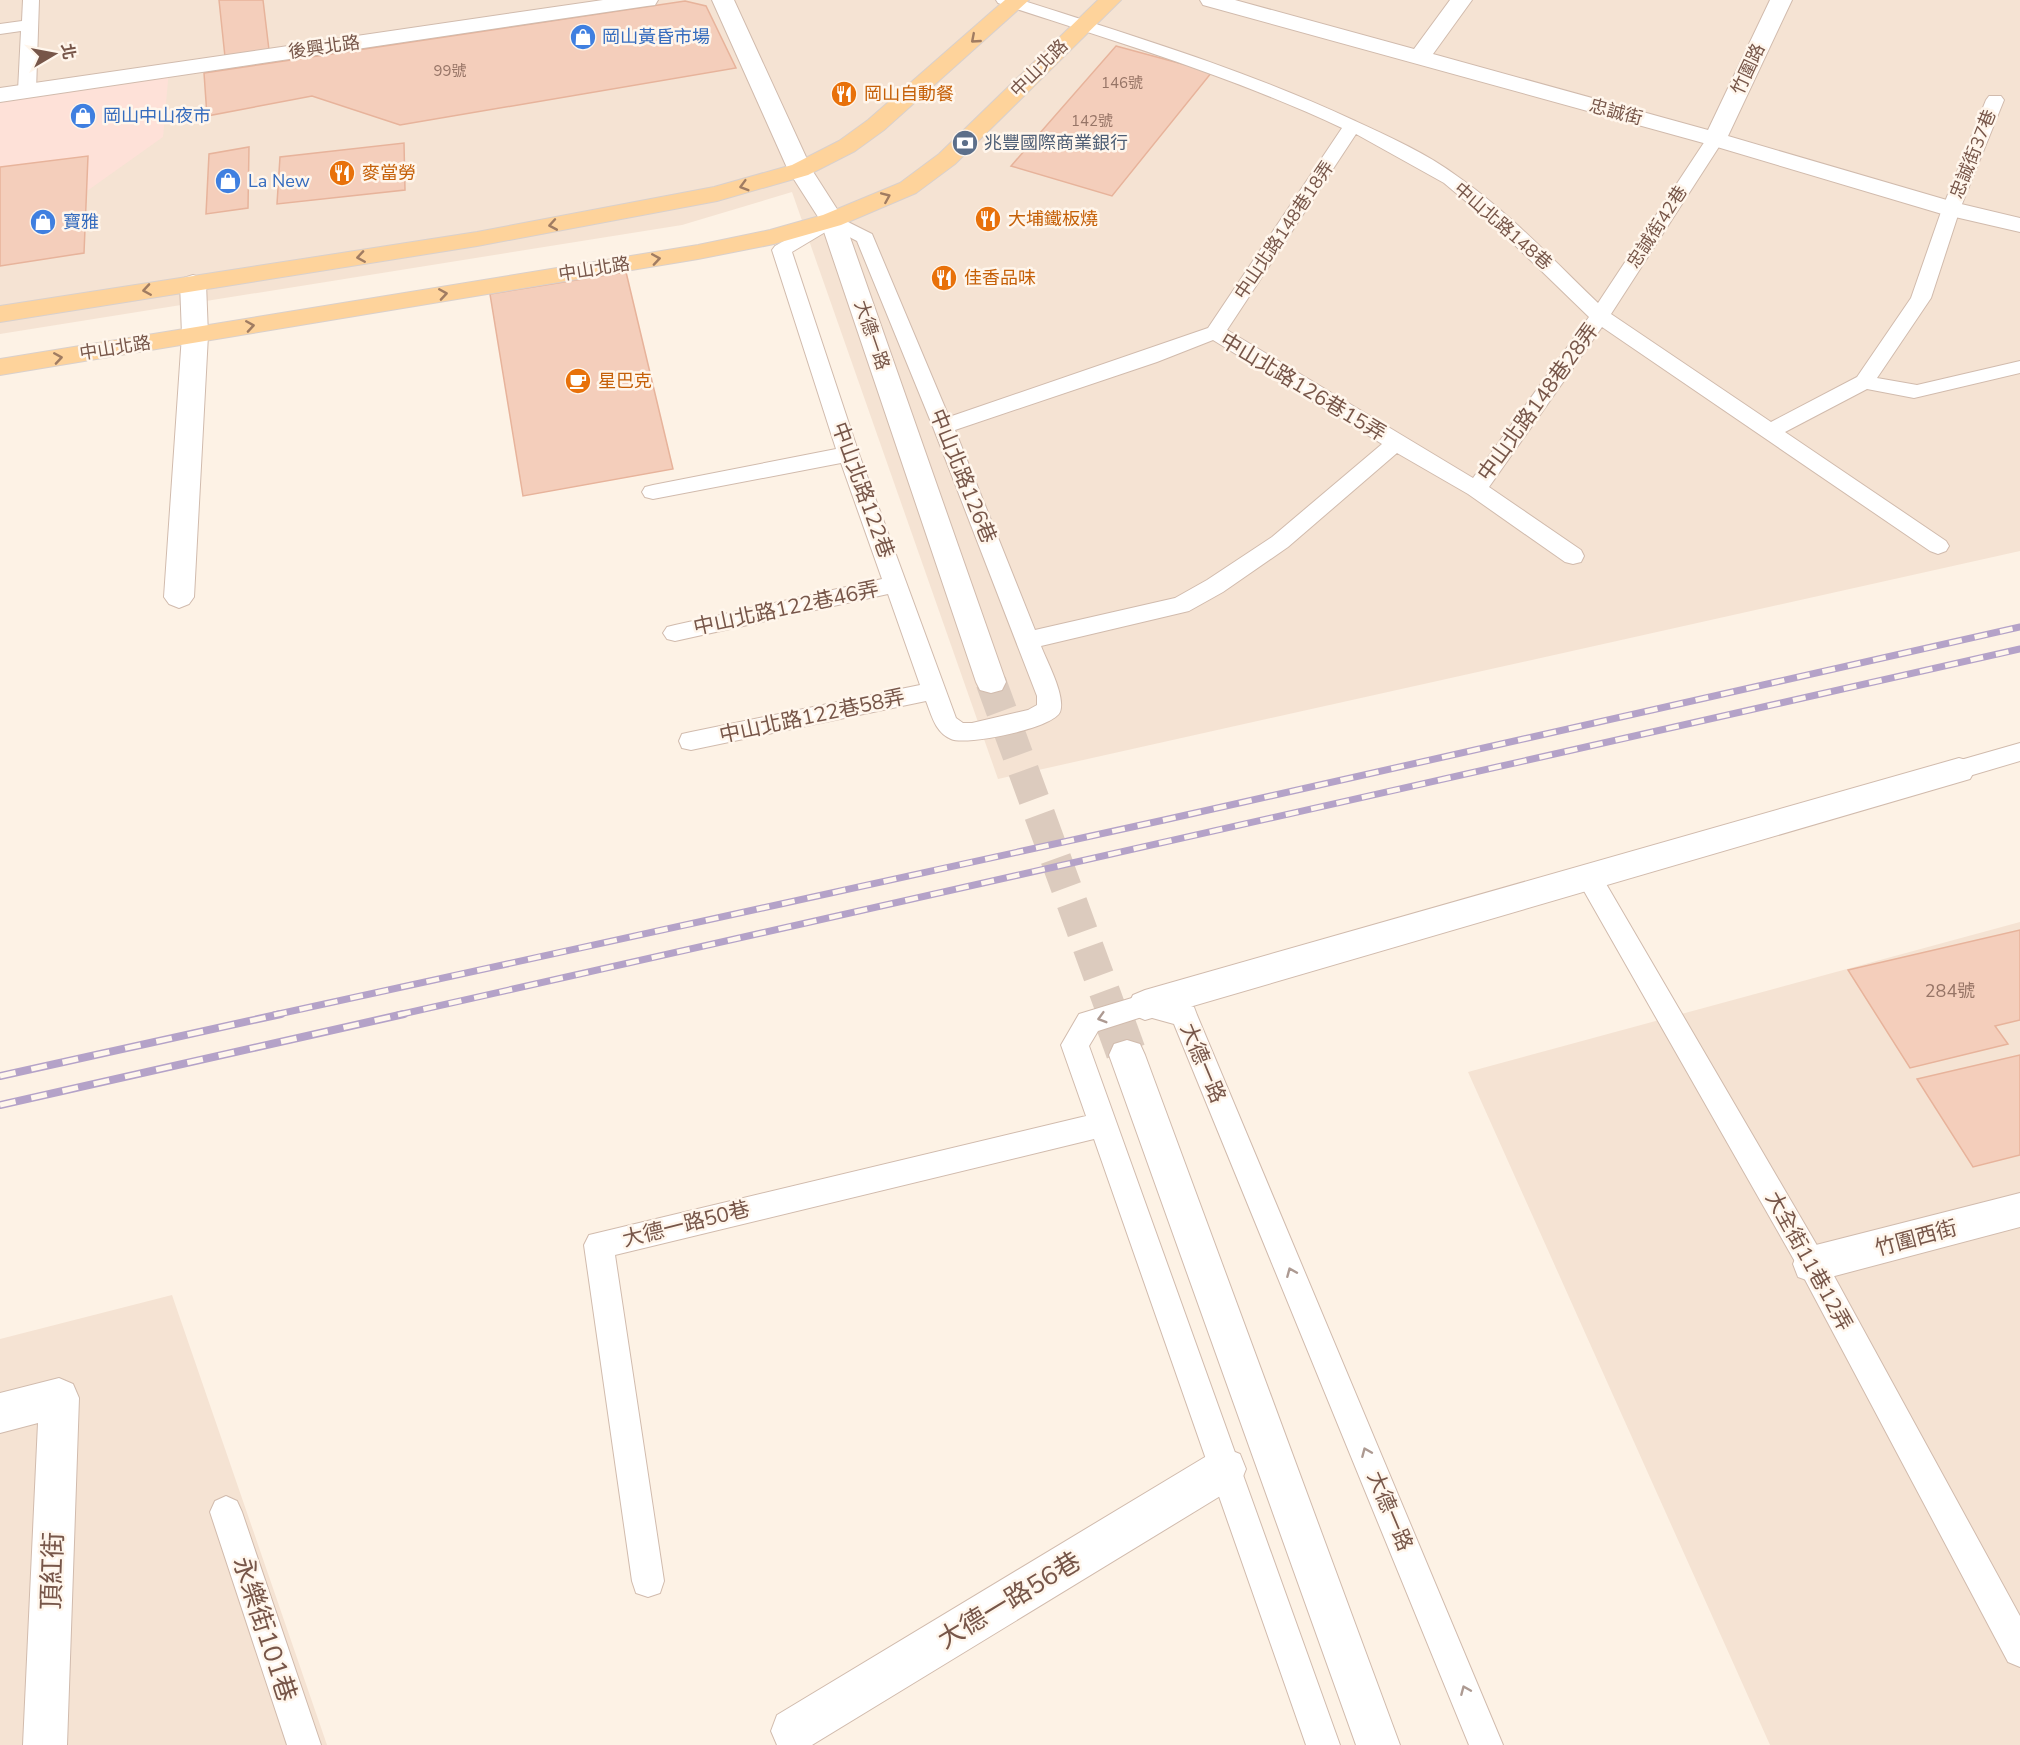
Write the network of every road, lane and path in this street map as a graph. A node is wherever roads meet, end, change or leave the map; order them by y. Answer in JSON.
{"nodes":[{"id":1,"x":31,"y":0,"type":"edge"},
{"id":2,"x":647,"y":0,"type":"edge"},
{"id":3,"x":723,"y":0,"type":"edge"},
{"id":4,"x":1110,"y":0,"type":"edge"},
{"id":5,"x":1211,"y":0,"type":"edge"},
{"id":6,"x":1461,"y":0,"type":"edge"},
{"id":7,"x":1781,"y":0,"type":"edge"},
{"id":8,"x":1012,"y":1,"type":"edge"},
{"id":9,"x":30,"y":25,"type":"junction"},
{"id":10,"x":1083,"y":25,"type":"junction"},
{"id":11,"x":0,"y":29,"type":"edge"},
{"id":12,"x":1420,"y":57,"type":"junction"},
{"id":13,"x":27,"y":91,"type":"junction"},
{"id":14,"x":0,"y":95,"type":"edge"},
{"id":15,"x":1995,"y":100,"type":"dead end"},
{"id":16,"x":1352,"y":126,"type":"junction"},
{"id":17,"x":1715,"y":139,"type":"junction"},
{"id":18,"x":800,"y":170,"type":"junction"},
{"id":19,"x":1951,"y":209,"type":"junction"},
{"id":20,"x":832,"y":220,"type":"junction"},
{"id":21,"x":2020,"y":225,"type":"edge"},
{"id":22,"x":193,"y":283,"type":"junction"},
{"id":23,"x":0,"y":314,"type":"edge"},
{"id":24,"x":1600,"y":316,"type":"junction"},
{"id":25,"x":1215,"y":333,"type":"junction"},
{"id":26,"x":195,"y":335,"type":"junction"},
{"id":27,"x":0,"y":367,"type":"edge"},
{"id":28,"x":2020,"y":367,"type":"edge"},
{"id":29,"x":1864,"y":382,"type":"junction"},
{"id":30,"x":943,"y":427,"type":"junction"},
{"id":31,"x":1771,"y":431,"type":"junction"},
{"id":32,"x":1396,"y":443,"type":"junction"},
{"id":33,"x":848,"y":454,"type":"junction"},
{"id":34,"x":1476,"y":489,"type":"junction"},
{"id":35,"x":653,"y":492,"type":"dead end"},
{"id":36,"x":1938,"y":546,"type":"dead end"},
{"id":37,"x":1573,"y":556,"type":"dead end"},
{"id":38,"x":897,"y":584,"type":"junction"},
{"id":39,"x":179,"y":597,"type":"dead end"},
{"id":40,"x":675,"y":633,"type":"dead end"},
{"id":41,"x":1029,"y":640,"type":"junction"},
{"id":42,"x":991,"y":682,"type":"tunnel mouth"},
{"id":43,"x":933,"y":691,"type":"junction"},
{"id":44,"x":1007,"y":724,"type":"joint"},
{"id":45,"x":691,"y":741,"type":"dead end"},
{"id":46,"x":2020,"y":752,"type":"edge"},
{"id":47,"x":1959,"y":770,"type":"joint"},
{"id":48,"x":1589,"y":877,"type":"junction"},
{"id":49,"x":1145,"y":1005,"type":"junction"},
{"id":50,"x":1127,"y":1055,"type":"tunnel mouth"},
{"id":51,"x":1103,"y":1124,"type":"junction"},
{"id":52,"x":2020,"y":1210,"type":"edge"},
{"id":53,"x":1812,"y":1264,"type":"junction"},
{"id":54,"x":0,"y":1413,"type":"edge"},
{"id":55,"x":1225,"y":1469,"type":"junction"},
{"id":56,"x":226,"y":1512,"type":"dead end"},
{"id":57,"x":648,"y":1581,"type":"dead end"},
{"id":58,"x":2020,"y":1650,"type":"edge"},
{"id":59,"x":793,"y":1731,"type":"dead end"},
{"id":60,"x":45,"y":1745,"type":"edge"},
{"id":61,"x":303,"y":1745,"type":"edge"},
{"id":62,"x":1323,"y":1745,"type":"edge"},
{"id":63,"x":1378,"y":1745,"type":"edge"},
{"id":64,"x":1486,"y":1745,"type":"edge"}],
"edges":[{"from":1,"to":9,"type":"lane"},
{"from":2,"to":13,"type":"street","name":"後興北路"},
{"from":3,"to":18,"type":"street","name":"大德一路"},
{"from":4,"to":10,"type":"main road","name":"中山北路"},
{"from":5,"to":12,"type":"street","name":"忠誠街"},
{"from":6,"to":12,"type":"street"},
{"from":7,"to":17,"type":"street","name":"竹圍路"},
{"from":8,"to":10,"type":"lane","name":"中山北路148巷"},
{"from":8,"to":18,"type":"main road","one_way":true},
{"from":9,"to":11,"type":"lane"},
{"from":9,"to":13,"type":"lane"},
{"from":10,"to":16,"type":"lane","name":"中山北路148巷"},
{"from":20,"to":10,"type":"main road","name":"中山北路","one_way":true},
{"from":12,"to":17,"type":"street","name":"忠誠街"},
{"from":13,"to":14,"type":"street","name":"後興北路"},
{"from":15,"to":19,"type":"lane","name":"忠誠街37巷"},
{"from":16,"to":24,"type":"lane","name":"中山北路148巷"},
{"from":16,"to":25,"type":"lane","name":"中山北路148巷18弄"},
{"from":17,"to":19,"type":"street","name":"忠誠街"},
{"from":17,"to":24,"type":"lane","name":"忠誠街42巷"},
{"from":18,"to":20,"type":"street","name":"大德一路"},
{"from":18,"to":22,"type":"main road","one_way":true},
{"from":19,"to":21,"type":"street","name":"忠誠街"},
{"from":19,"to":29,"type":"lane","name":"忠誠街37巷"},
{"from":26,"to":20,"type":"main road","name":"中山北路","one_way":true},
{"from":20,"to":30,"type":"lane","name":"中山北路126巷"},
{"from":20,"to":33,"type":"lane","name":"中山北路122巷"},
{"from":20,"to":42,"type":"street","name":"大德一路"},
{"from":22,"to":23,"type":"main road","one_way":true},
{"from":22,"to":26,"type":"street"},
{"from":24,"to":31,"type":"lane","name":"中山北路148巷"},
{"from":24,"to":34,"type":"lane","name":"中山北路148巷28弄"},
{"from":25,"to":30,"type":"lane","name":"中山北路126巷15弄"},
{"from":25,"to":32,"type":"lane","name":"中山北路126巷15弄"},
{"from":27,"to":26,"type":"main road","name":"中山北路","one_way":true},
{"from":26,"to":39,"type":"street"},
{"from":28,"to":29,"type":"lane"},
{"from":29,"to":31,"type":"lane"},
{"from":30,"to":41,"type":"lane","name":"中山北路126巷"},
{"from":31,"to":36,"type":"lane","name":"中山北路148巷"},
{"from":32,"to":34,"type":"lane","name":"中山北路126巷15弄"},
{"from":32,"to":41,"type":"lane"},
{"from":33,"to":35,"type":"lane"},
{"from":33,"to":38,"type":"lane","name":"中山北路122巷"},
{"from":34,"to":37,"type":"lane","name":"中山北路126巷15弄"},
{"from":38,"to":40,"type":"lane","name":"中山北路122巷46弄"},
{"from":38,"to":43,"type":"lane","name":"中山北路122巷"},
{"from":41,"to":44,"type":"lane","name":"中山北路126巷"},
{"from":43,"to":44,"type":"lane","name":"中山北路122巷"},
{"from":43,"to":45,"type":"lane","name":"中山北路122巷58弄"},
{"from":46,"to":47,"type":"lane"},
{"from":47,"to":48,"type":"street"},
{"from":48,"to":49,"type":"street"},
{"from":48,"to":53,"type":"lane","name":"大全街11巷12弄"},
{"from":49,"to":51,"type":"lane","one_way":true},
{"from":64,"to":49,"type":"lane","name":"大德一路","one_way":true},
{"from":50,"to":63,"type":"street"},
{"from":51,"to":55,"type":"lane"},
{"from":51,"to":57,"type":"lane","name":"大德一路50巷"},
{"from":52,"to":53,"type":"street","name":"竹圍西街"},
{"from":53,"to":58,"type":"lane","name":"大全街11巷12弄"},
{"from":54,"to":60,"type":"street","name":"頂紅街"},
{"from":55,"to":59,"type":"street","name":"大德一路56巷"},
{"from":55,"to":62,"type":"lane"},
{"from":56,"to":61,"type":"lane","name":"永樂街101巷"}]}
